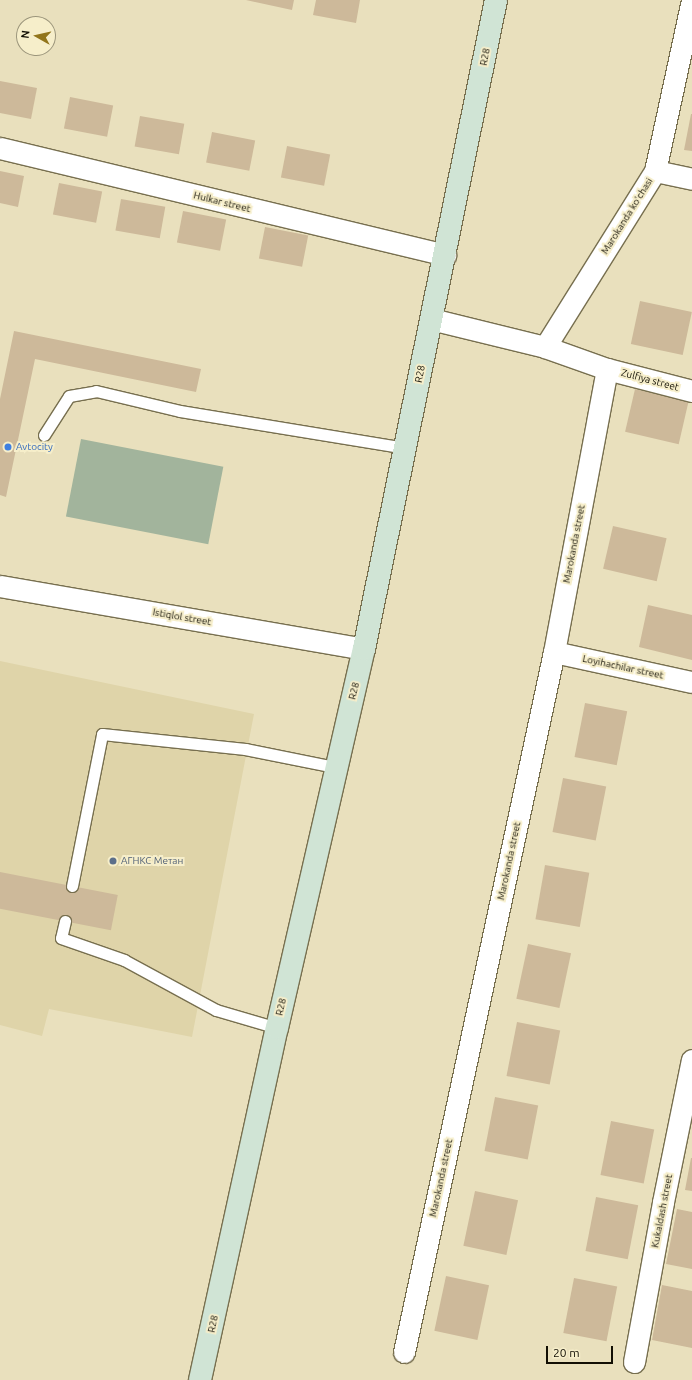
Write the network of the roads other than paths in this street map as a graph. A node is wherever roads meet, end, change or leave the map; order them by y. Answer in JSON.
{"nodes":[{"id":1,"x":496,"y":0,"type":"edge"},
{"id":2,"x":692,"y":1,"type":"edge"},
{"id":3,"x":0,"y":148,"type":"edge"},
{"id":4,"x":655,"y":171,"type":"junction"},
{"id":5,"x":692,"y":179,"type":"edge"},
{"id":6,"x":444,"y":255,"type":"junction"},
{"id":7,"x":431,"y":319,"type":"junction"},
{"id":8,"x":545,"y":347,"type":"junction"},
{"id":9,"x":607,"y":369,"type":"junction"},
{"id":10,"x":692,"y":391,"type":"edge"},
{"id":11,"x":44,"y":435,"type":"dead end"},
{"id":12,"x":405,"y":448,"type":"junction"},
{"id":13,"x":0,"y":586,"type":"edge"},
{"id":14,"x":364,"y":649,"type":"junction"},
{"id":15,"x":554,"y":652,"type":"junction"},
{"id":16,"x":692,"y":682,"type":"edge"},
{"id":17,"x":335,"y":767,"type":"junction"},
{"id":18,"x":72,"y":886,"type":"dead end"},
{"id":19,"x":65,"y":921,"type":"dead end"},
{"id":20,"x":277,"y":1028,"type":"junction"},
{"id":21,"x":692,"y":1060,"type":"edge"},
{"id":22,"x":404,"y":1352,"type":"dead end"},
{"id":23,"x":634,"y":1362,"type":"dead end"},
{"id":24,"x":200,"y":1380,"type":"edge"}],
"edges":[{"from":1,"to":6,"type":"main road","name":"R28"},
{"from":2,"to":4,"type":"street","name":"Marokanda ko'chasi"},
{"from":3,"to":6,"type":"street","name":"Hulkar street"},
{"from":4,"to":5,"type":"street"},
{"from":4,"to":8,"type":"street","name":"Marokanda ko'chasi"},
{"from":6,"to":7,"type":"main road","name":"R28"},
{"from":7,"to":8,"type":"street","name":"Zulfiya street"},
{"from":7,"to":12,"type":"main road","name":"R28"},
{"from":8,"to":9,"type":"street","name":"Zulfiya street"},
{"from":9,"to":10,"type":"street","name":"Zulfiya street"},
{"from":9,"to":15,"type":"street","name":"Marokanda street"},
{"from":11,"to":12,"type":"lane"},
{"from":12,"to":14,"type":"main road","name":"R28"},
{"from":13,"to":14,"type":"street","name":"Istiqlol street"},
{"from":14,"to":17,"type":"main road","name":"R28"},
{"from":15,"to":16,"type":"street","name":"Loyihachilar street"},
{"from":15,"to":22,"type":"street","name":"Marokanda street"},
{"from":17,"to":18,"type":"lane"},
{"from":17,"to":20,"type":"main road","name":"R28"},
{"from":19,"to":20,"type":"lane"},
{"from":20,"to":24,"type":"main road","name":"R28"},
{"from":21,"to":23,"type":"street","name":"Kukaldash street"}]}
